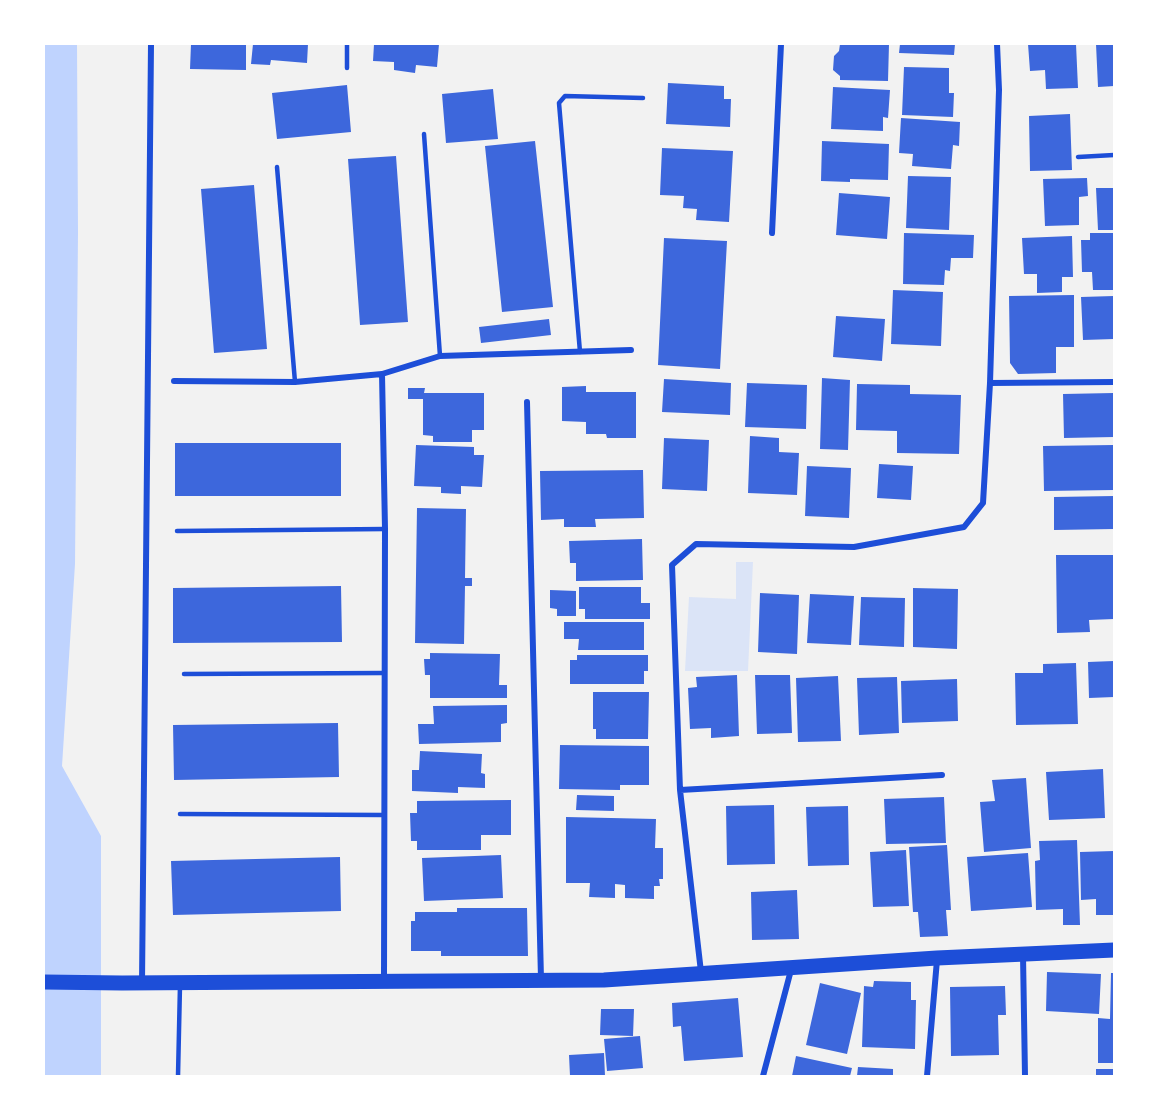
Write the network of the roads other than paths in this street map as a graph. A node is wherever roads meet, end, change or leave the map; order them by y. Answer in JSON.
{"nodes":[{"id":1,"x":151,"y":44,"type":"edge"},
{"id":2,"x":347,"y":44,"type":"edge"},
{"id":3,"x":781,"y":44,"type":"edge"},
{"id":4,"x":997,"y":44,"type":"edge"},
{"id":5,"x":347,"y":68,"type":"dead end"},
{"id":6,"x":643,"y":98,"type":"dead end"},
{"id":7,"x":424,"y":134,"type":"dead end"},
{"id":8,"x":1114,"y":155,"type":"edge"},
{"id":9,"x":1078,"y":157,"type":"dead end"},
{"id":10,"x":277,"y":167,"type":"dead end"},
{"id":11,"x":772,"y":233,"type":"dead end"},
{"id":12,"x":631,"y":350,"type":"dead end"},
{"id":13,"x":580,"y":352,"type":"junction"},
{"id":14,"x":440,"y":356,"type":"junction"},
{"id":15,"x":382,"y":374,"type":"junction"},
{"id":16,"x":174,"y":381,"type":"dead end"},
{"id":17,"x":295,"y":382,"type":"junction"},
{"id":18,"x":1114,"y":382,"type":"edge"},
{"id":19,"x":990,"y":383,"type":"junction"},
{"id":20,"x":527,"y":402,"type":"dead end"},
{"id":21,"x":385,"y":529,"type":"junction"},
{"id":22,"x":177,"y":531,"type":"dead end"},
{"id":23,"x":383,"y":673,"type":"junction"},
{"id":24,"x":184,"y":674,"type":"dead end"},
{"id":25,"x":942,"y":775,"type":"dead end"},
{"id":26,"x":680,"y":790,"type":"junction"},
{"id":27,"x":180,"y":814,"type":"dead end"},
{"id":28,"x":383,"y":815,"type":"junction"},
{"id":29,"x":1114,"y":950,"type":"edge"},
{"id":30,"x":1023,"y":955,"type":"junction"},
{"id":31,"x":937,"y":958,"type":"junction"},
{"id":32,"x":792,"y":967,"type":"junction"},
{"id":33,"x":701,"y":973,"type":"junction"},
{"id":34,"x":541,"y":980,"type":"junction"},
{"id":35,"x":44,"y":982,"type":"edge"},
{"id":36,"x":180,"y":982,"type":"junction"},
{"id":37,"x":384,"y":982,"type":"junction"},
{"id":38,"x":142,"y":983,"type":"junction"},
{"id":39,"x":927,"y":1076,"type":"edge"},
{"id":40,"x":178,"y":1077,"type":"edge"},
{"id":41,"x":763,"y":1077,"type":"edge"},
{"id":42,"x":1025,"y":1077,"type":"edge"}],
"edges":[{"from":1,"to":38,"type":"street"},
{"from":2,"to":5,"type":"lane"},
{"from":3,"to":11,"type":"street"},
{"from":4,"to":19,"type":"street"},
{"from":6,"to":13,"type":"lane"},
{"from":7,"to":14,"type":"lane"},
{"from":8,"to":9,"type":"lane"},
{"from":10,"to":17,"type":"lane"},
{"from":12,"to":13,"type":"street"},
{"from":13,"to":14,"type":"street"},
{"from":14,"to":15,"type":"street"},
{"from":15,"to":17,"type":"street"},
{"from":15,"to":21,"type":"street"},
{"from":16,"to":17,"type":"street"},
{"from":18,"to":19,"type":"street"},
{"from":19,"to":26,"type":"street"},
{"from":20,"to":34,"type":"street"},
{"from":21,"to":22,"type":"lane"},
{"from":21,"to":23,"type":"street"},
{"from":23,"to":24,"type":"lane"},
{"from":23,"to":28,"type":"street"},
{"from":25,"to":26,"type":"street"},
{"from":26,"to":33,"type":"street"},
{"from":27,"to":28,"type":"lane"},
{"from":28,"to":37,"type":"street"},
{"from":29,"to":30,"type":"main road"},
{"from":30,"to":31,"type":"main road"},
{"from":30,"to":42,"type":"street"},
{"from":31,"to":32,"type":"main road"},
{"from":31,"to":39,"type":"street"},
{"from":32,"to":33,"type":"main road"},
{"from":32,"to":41,"type":"street"},
{"from":33,"to":34,"type":"main road"},
{"from":34,"to":37,"type":"main road"},
{"from":35,"to":38,"type":"main road"},
{"from":36,"to":37,"type":"main road"},
{"from":36,"to":38,"type":"main road"},
{"from":36,"to":40,"type":"lane"}]}
